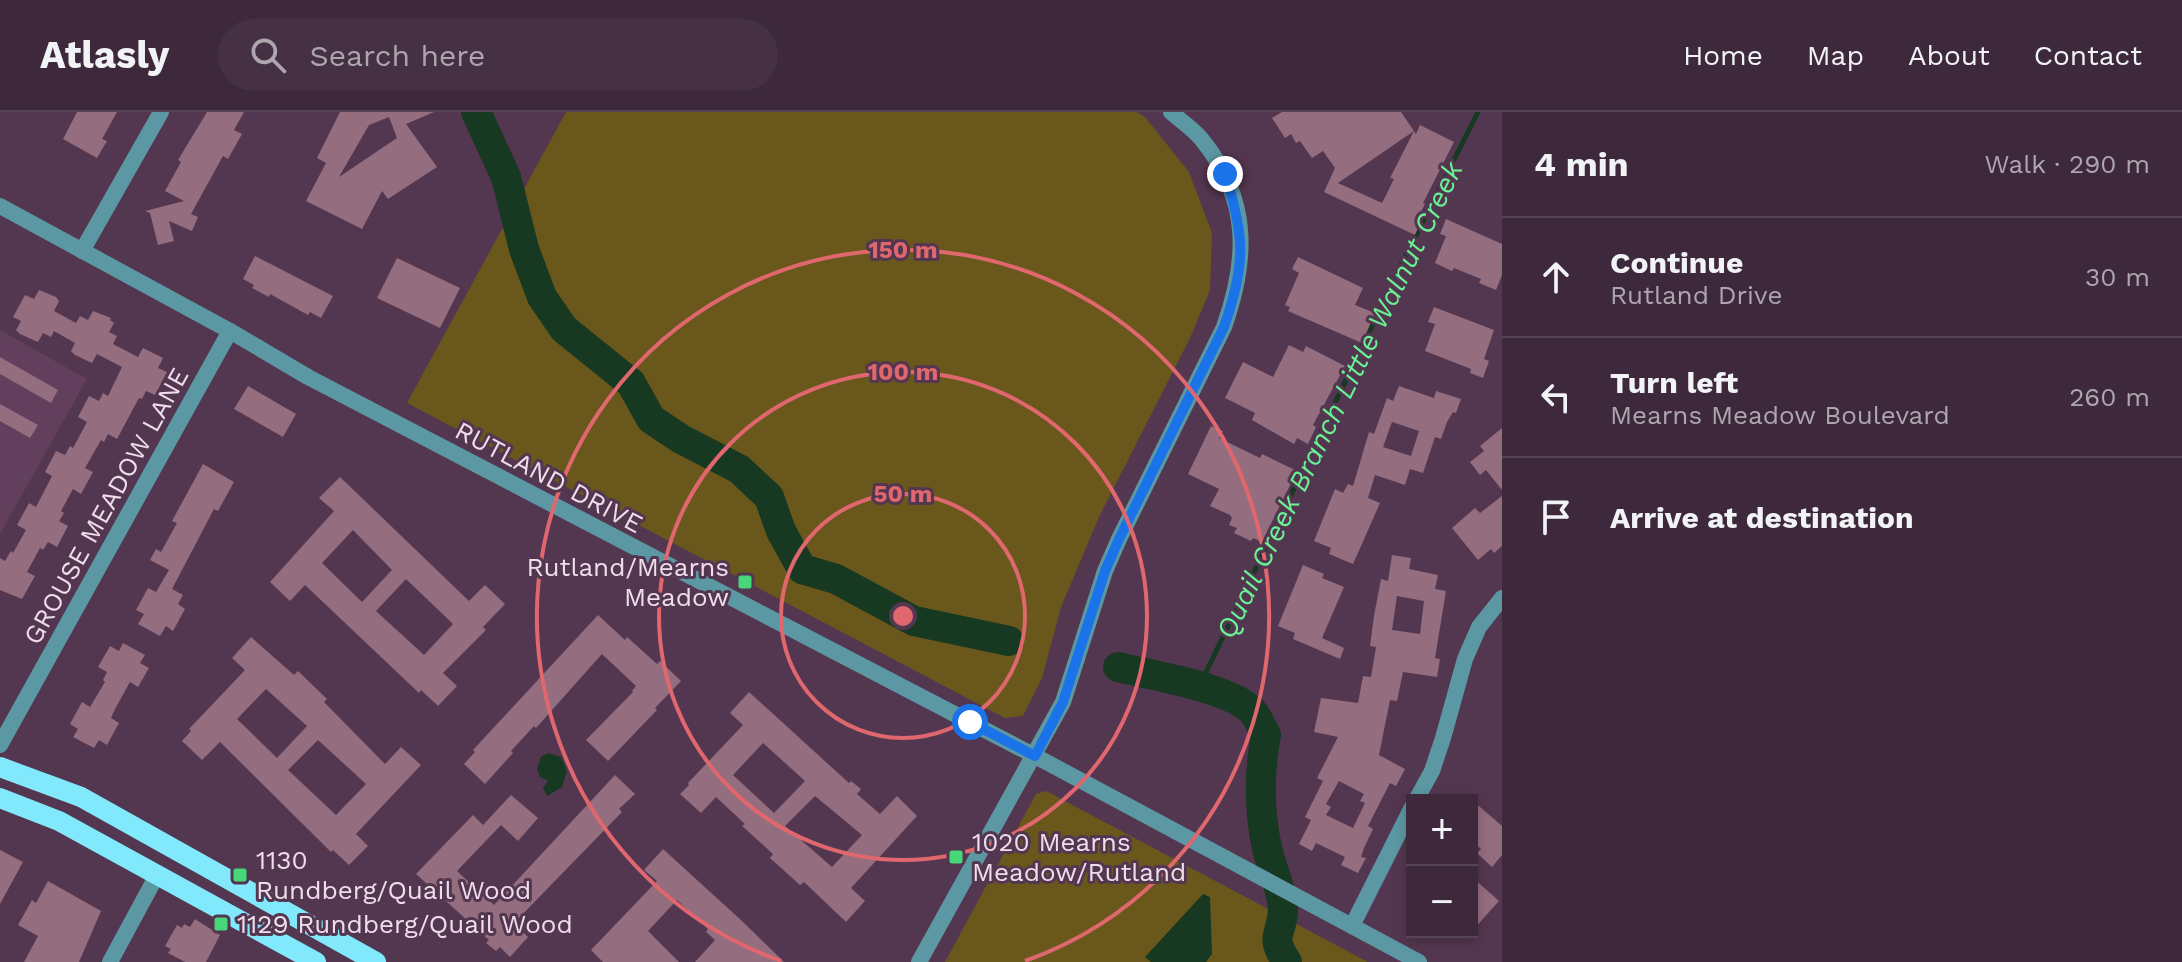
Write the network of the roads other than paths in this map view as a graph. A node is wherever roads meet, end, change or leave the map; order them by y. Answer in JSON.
{"nodes":[{"id":1,"x":161,"y":112,"type":"edge"},
{"id":2,"x":1171,"y":112,"type":"edge"},
{"id":3,"x":0,"y":206,"type":"edge"},
{"id":4,"x":82,"y":251,"type":"junction"},
{"id":5,"x":230,"y":331,"type":"junction"},
{"id":6,"x":1502,"y":598,"type":"edge"},
{"id":7,"x":0,"y":745,"type":"edge"},
{"id":8,"x":1035,"y":756,"type":"junction"},
{"id":9,"x":0,"y":767,"type":"edge"},
{"id":10,"x":1419,"y":794,"type":"edge"},
{"id":11,"x":0,"y":798,"type":"edge"},
{"id":12,"x":1406,"y":819,"type":"edge"},
{"id":13,"x":157,"y":875,"type":"junction"},
{"id":14,"x":1352,"y":926,"type":"junction"},
{"id":15,"x":110,"y":962,"type":"edge"},
{"id":16,"x":316,"y":962,"type":"edge"},
{"id":17,"x":376,"y":962,"type":"edge"},
{"id":18,"x":919,"y":962,"type":"edge"},
{"id":19,"x":1419,"y":962,"type":"edge"}],
"edges":[{"from":1,"to":4,"type":"street"},
{"from":2,"to":8,"type":"street"},
{"from":3,"to":4,"type":"street","name":"RUTLAND DRIVE"},
{"from":4,"to":5,"type":"street","name":"RUTLAND DRIVE"},
{"from":5,"to":7,"type":"street","name":"GROUSE MEADOW LANE"},
{"from":5,"to":8,"type":"street","name":"RUTLAND DRIVE"},
{"from":6,"to":10,"type":"street"},
{"from":8,"to":14,"type":"street","name":"RUTLAND DRIVE"},
{"from":8,"to":18,"type":"street"},
{"from":9,"to":17,"type":"main road"},
{"from":11,"to":13,"type":"main road"},
{"from":12,"to":14,"type":"street"},
{"from":13,"to":15,"type":"street"},
{"from":13,"to":16,"type":"main road"},
{"from":14,"to":19,"type":"street","name":"RUTLAND DRIVE"}]}
